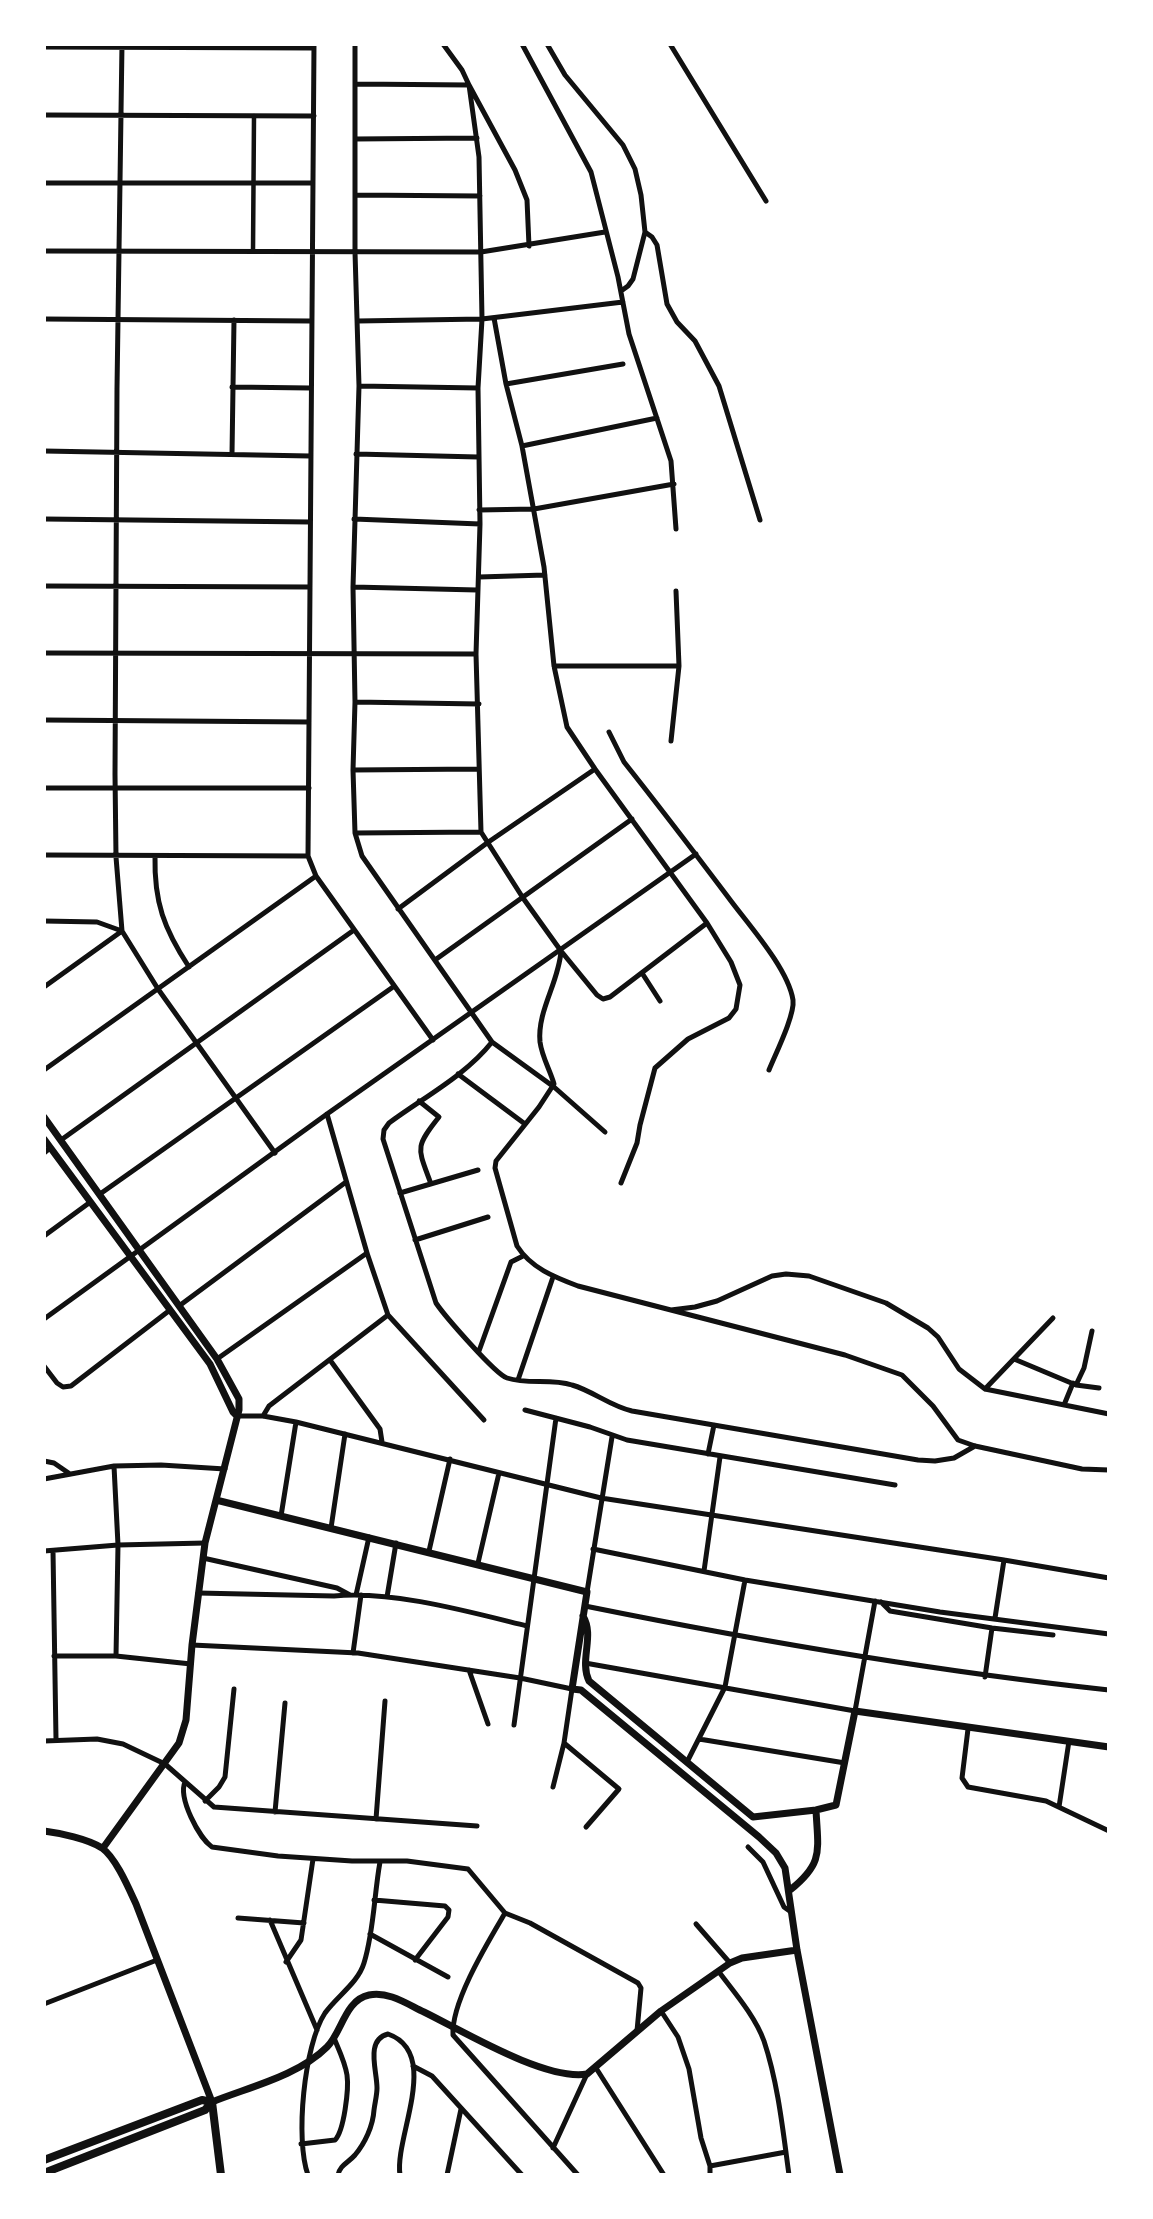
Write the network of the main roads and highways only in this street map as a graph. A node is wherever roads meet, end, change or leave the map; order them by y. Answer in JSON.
{"nodes":[{"id":1,"x":212,"y":2102,"type":"junction"},
{"id":2,"x":44,"y":2160,"type":"edge"},
{"id":3,"x":44,"y":2173,"type":"edge"},
{"id":4,"x":221,"y":2175,"type":"edge"}],
"edges":[{"from":1,"to":2,"type":"main road"},
{"from":1,"to":3,"type":"main road"},
{"from":1,"to":4,"type":"main road"}]}
